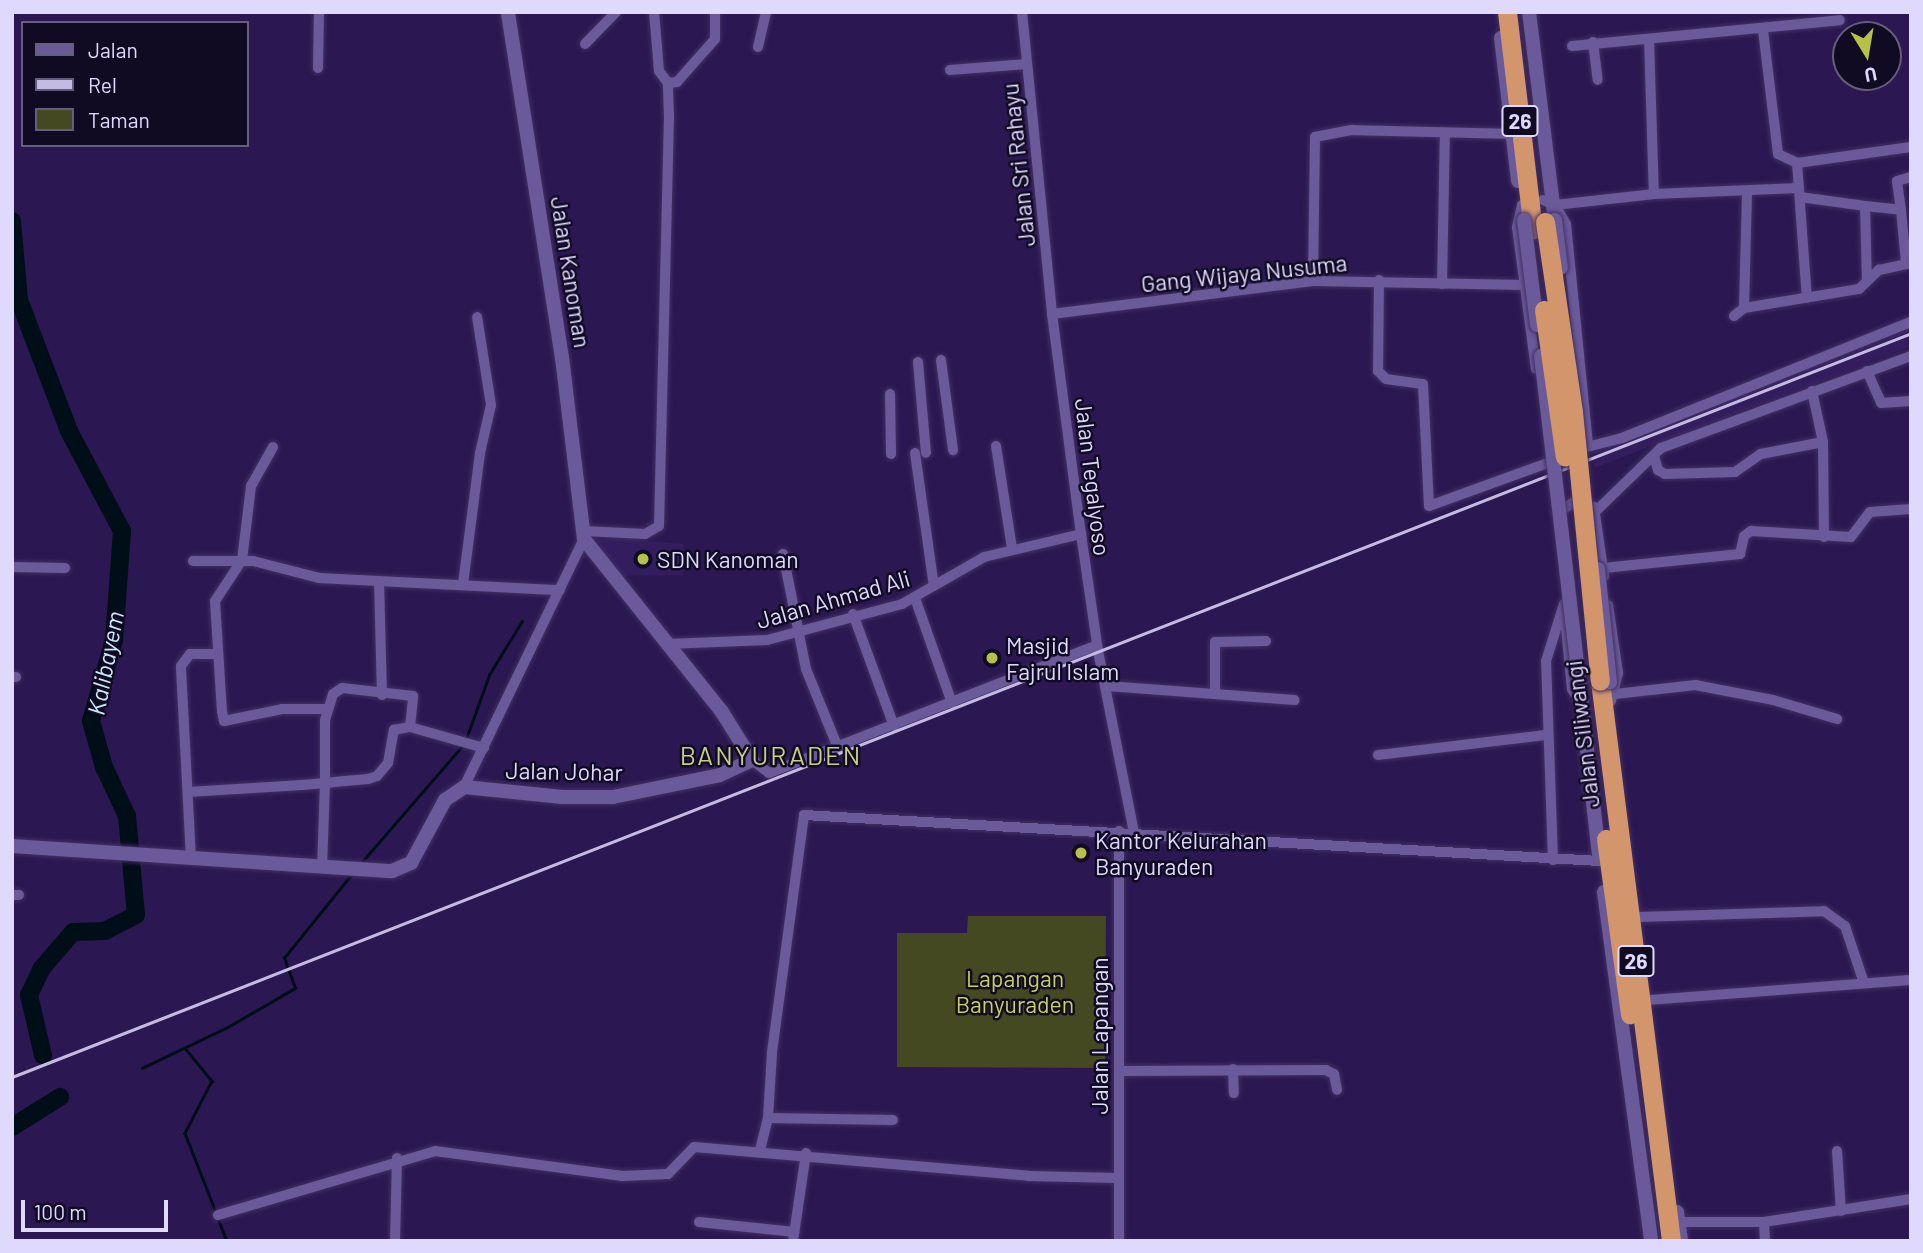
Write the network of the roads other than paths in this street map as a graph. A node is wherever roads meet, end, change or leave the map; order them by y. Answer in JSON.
{"nodes":[{"id":1,"x":319,"y":12,"type":"edge"},
{"id":2,"x":508,"y":12,"type":"edge"},
{"id":3,"x":616,"y":12,"type":"edge"},
{"id":4,"x":654,"y":12,"type":"edge"},
{"id":5,"x":715,"y":12,"type":"edge"},
{"id":6,"x":766,"y":12,"type":"edge"},
{"id":7,"x":1022,"y":12,"type":"edge"},
{"id":8,"x":1498,"y":12,"type":"edge"},
{"id":9,"x":1507,"y":12,"type":"edge"},
{"id":10,"x":1519,"y":12,"type":"edge"},
{"id":11,"x":1529,"y":12,"type":"edge"},
{"id":12,"x":1840,"y":20,"type":"dead end"},
{"id":13,"x":1763,"y":30,"type":"junction"},
{"id":14,"x":1649,"y":39,"type":"junction"},
{"id":15,"x":1593,"y":43,"type":"junction"},
{"id":16,"x":585,"y":44,"type":"dead end"},
{"id":17,"x":1572,"y":46,"type":"dead end"},
{"id":18,"x":758,"y":47,"type":"dead end"},
{"id":19,"x":1027,"y":64,"type":"junction"},
{"id":20,"x":318,"y":68,"type":"dead end"},
{"id":21,"x":950,"y":70,"type":"dead end"},
{"id":22,"x":1598,"y":80,"type":"dead end"},
{"id":23,"x":668,"y":83,"type":"junction"},
{"id":24,"x":1445,"y":133,"type":"junction"},
{"id":25,"x":1511,"y":134,"type":"junction"},
{"id":26,"x":1911,"y":147,"type":"edge"},
{"id":27,"x":1797,"y":163,"type":"junction"},
{"id":28,"x":1911,"y":177,"type":"edge"},
{"id":29,"x":1747,"y":191,"type":"junction"},
{"id":30,"x":1800,"y":193,"type":"junction"},
{"id":31,"x":1654,"y":194,"type":"junction"},
{"id":32,"x":1865,"y":206,"type":"junction"},
{"id":33,"x":1901,"y":210,"type":"junction"},
{"id":34,"x":1540,"y":212,"type":"junction"},
{"id":35,"x":1909,"y":263,"type":"edge"},
{"id":36,"x":1379,"y":280,"type":"junction"},
{"id":37,"x":1313,"y":281,"type":"junction"},
{"id":38,"x":1867,"y":281,"type":"junction"},
{"id":39,"x":1442,"y":284,"type":"junction"},
{"id":40,"x":1524,"y":285,"type":"junction"},
{"id":41,"x":1807,"y":298,"type":"junction"},
{"id":42,"x":1744,"y":309,"type":"junction"},
{"id":43,"x":1052,"y":314,"type":"junction"},
{"id":44,"x":1734,"y":316,"type":"dead end"},
{"id":45,"x":477,"y":317,"type":"dead end"},
{"id":46,"x":1911,"y":323,"type":"edge"},
{"id":47,"x":1911,"y":356,"type":"edge"},
{"id":48,"x":942,"y":360,"type":"dead end"},
{"id":49,"x":918,"y":362,"type":"dead end"},
{"id":50,"x":1867,"y":371,"type":"junction"},
{"id":51,"x":1812,"y":391,"type":"junction"},
{"id":52,"x":890,"y":394,"type":"dead end"},
{"id":53,"x":1911,"y":401,"type":"edge"},
{"id":54,"x":1823,"y":442,"type":"junction"},
{"id":55,"x":1588,"y":444,"type":"junction"},
{"id":56,"x":996,"y":446,"type":"dead end"},
{"id":57,"x":273,"y":447,"type":"dead end"},
{"id":58,"x":953,"y":450,"type":"dead end"},
{"id":59,"x":915,"y":453,"type":"dead end"},
{"id":60,"x":926,"y":453,"type":"dead end"},
{"id":61,"x":891,"y":454,"type":"dead end"},
{"id":62,"x":1654,"y":456,"type":"junction"},
{"id":63,"x":1550,"y":463,"type":"junction"},
{"id":64,"x":1911,"y":509,"type":"edge"},
{"id":65,"x":1596,"y":511,"type":"junction"},
{"id":66,"x":1081,"y":534,"type":"junction"},
{"id":67,"x":584,"y":535,"type":"junction"},
{"id":68,"x":1824,"y":537,"type":"junction"},
{"id":69,"x":1012,"y":548,"type":"junction"},
{"id":70,"x":783,"y":554,"type":"dead end"},
{"id":71,"x":242,"y":560,"type":"junction"},
{"id":72,"x":193,"y":561,"type":"dead end"},
{"id":73,"x":12,"y":567,"type":"edge"},
{"id":74,"x":65,"y":568,"type":"dead end"},
{"id":75,"x":1603,"y":568,"type":"junction"},
{"id":76,"x":379,"y":581,"type":"junction"},
{"id":77,"x":463,"y":584,"type":"junction"},
{"id":78,"x":934,"y":586,"type":"junction"},
{"id":79,"x":560,"y":590,"type":"junction"},
{"id":80,"x":915,"y":598,"type":"junction"},
{"id":81,"x":1564,"y":604,"type":"junction"},
{"id":82,"x":853,"y":614,"type":"junction"},
{"id":83,"x":797,"y":631,"type":"junction"},
{"id":84,"x":1266,"y":641,"type":"dead end"},
{"id":85,"x":667,"y":644,"type":"junction"},
{"id":86,"x":1097,"y":645,"type":"junction"},
{"id":87,"x":215,"y":654,"type":"junction"},
{"id":88,"x":1107,"y":686,"type":"junction"},
{"id":89,"x":1598,"y":691,"type":"junction"},
{"id":90,"x":1215,"y":694,"type":"junction"},
{"id":91,"x":382,"y":695,"type":"junction"},
{"id":92,"x":1294,"y":700,"type":"dead end"},
{"id":93,"x":953,"y":703,"type":"junction"},
{"id":94,"x":327,"y":709,"type":"junction"},
{"id":95,"x":1838,"y":719,"type":"dead end"},
{"id":96,"x":894,"y":726,"type":"junction"},
{"id":97,"x":410,"y":727,"type":"junction"},
{"id":98,"x":1545,"y":735,"type":"junction"},
{"id":99,"x":484,"y":748,"type":"junction"},
{"id":100,"x":838,"y":748,"type":"junction"},
{"id":101,"x":1378,"y":755,"type":"dead end"},
{"id":102,"x":752,"y":760,"type":"junction"},
{"id":103,"x":325,"y":783,"type":"junction"},
{"id":104,"x":464,"y":787,"type":"junction"},
{"id":105,"x":188,"y":792,"type":"junction"},
{"id":106,"x":1119,"y":831,"type":"junction"},
{"id":107,"x":1134,"y":832,"type":"junction"},
{"id":108,"x":12,"y":845,"type":"edge"},
{"id":109,"x":191,"y":859,"type":"junction"},
{"id":110,"x":1553,"y":860,"type":"junction"},
{"id":111,"x":1600,"y":861,"type":"junction"},
{"id":112,"x":321,"y":867,"type":"junction"},
{"id":113,"x":1638,"y":917,"type":"junction"},
{"id":114,"x":1911,"y":980,"type":"edge"},
{"id":115,"x":1864,"y":983,"type":"junction"},
{"id":116,"x":1649,"y":1000,"type":"junction"},
{"id":117,"x":1233,"y":1069,"type":"junction"},
{"id":118,"x":1120,"y":1071,"type":"junction"},
{"id":119,"x":1655,"y":1078,"type":"junction"},
{"id":120,"x":1337,"y":1090,"type":"dead end"},
{"id":121,"x":1234,"y":1093,"type":"dead end"},
{"id":122,"x":768,"y":1118,"type":"junction"},
{"id":123,"x":892,"y":1120,"type":"dead end"},
{"id":124,"x":760,"y":1150,"type":"junction"},
{"id":125,"x":1659,"y":1150,"type":"junction"},
{"id":126,"x":1836,"y":1151,"type":"dead end"},
{"id":127,"x":806,"y":1153,"type":"junction"},
{"id":128,"x":397,"y":1158,"type":"junction"},
{"id":129,"x":1117,"y":1178,"type":"junction"},
{"id":130,"x":1911,"y":1199,"type":"edge"},
{"id":131,"x":1841,"y":1211,"type":"junction"},
{"id":132,"x":218,"y":1215,"type":"dead end"},
{"id":133,"x":699,"y":1222,"type":"dead end"},
{"id":134,"x":1678,"y":1222,"type":"junction"},
{"id":135,"x":1764,"y":1222,"type":"junction"},
{"id":136,"x":793,"y":1237,"type":"edge"},
{"id":137,"x":395,"y":1241,"type":"edge"},
{"id":138,"x":1119,"y":1241,"type":"edge"},
{"id":139,"x":1651,"y":1241,"type":"edge"},
{"id":140,"x":1661,"y":1241,"type":"edge"},
{"id":141,"x":1671,"y":1241,"type":"edge"},
{"id":142,"x":1681,"y":1241,"type":"edge"},
{"id":143,"x":1765,"y":1241,"type":"edge"}],
"edges":[{"from":1,"to":20,"type":"street"},
{"from":2,"to":67,"type":"street","name":"Jalan Kanoman"},
{"from":3,"to":16,"type":"street"},
{"from":4,"to":23,"type":"street"},
{"from":5,"to":23,"type":"street"},
{"from":6,"to":18,"type":"street"},
{"from":7,"to":19,"type":"street","name":"Jalan Sri Rahayu"},
{"from":8,"to":25,"type":"street"},
{"from":9,"to":34,"type":"highway","number":"26"},
{"from":10,"to":34,"type":"highway","number":"26"},
{"from":11,"to":34,"type":"street"},
{"from":12,"to":13,"type":"street"},
{"from":13,"to":14,"type":"street"},
{"from":13,"to":27,"type":"street"},
{"from":14,"to":15,"type":"street"},
{"from":14,"to":31,"type":"street"},
{"from":15,"to":17,"type":"street"},
{"from":15,"to":22,"type":"street"},
{"from":19,"to":21,"type":"street"},
{"from":19,"to":43,"type":"street","name":"Jalan Sri Rahayu"},
{"from":23,"to":67,"type":"street"},
{"from":24,"to":25,"type":"street"},
{"from":24,"to":37,"type":"street"},
{"from":24,"to":39,"type":"street"},
{"from":25,"to":34,"type":"street"},
{"from":26,"to":27,"type":"street"},
{"from":27,"to":30,"type":"street"},
{"from":28,"to":33,"type":"street"},
{"from":29,"to":30,"type":"street"},
{"from":29,"to":31,"type":"street"},
{"from":29,"to":42,"type":"street"},
{"from":30,"to":32,"type":"street"},
{"from":30,"to":41,"type":"street"},
{"from":31,"to":34,"type":"street"},
{"from":32,"to":33,"type":"street"},
{"from":32,"to":38,"type":"street"},
{"from":33,"to":35,"type":"street"},
{"from":34,"to":40,"type":"street"},
{"from":34,"to":55,"type":"street"},
{"from":34,"to":89,"type":"highway","name":"Jalan Siliwangi","number":"26","bridge":true},
{"from":35,"to":38,"type":"street"},
{"from":36,"to":37,"type":"street","name":"Gang Wijaya Nusuma"},
{"from":36,"to":39,"type":"street","name":"Gang Wijaya Nusuma"},
{"from":36,"to":63,"type":"street"},
{"from":37,"to":43,"type":"street","name":"Gang Wijaya Nusuma"},
{"from":38,"to":41,"type":"street"},
{"from":39,"to":40,"type":"street","name":"Gang Wijaya Nusuma"},
{"from":40,"to":63,"type":"street"},
{"from":41,"to":42,"type":"street"},
{"from":42,"to":44,"type":"street"},
{"from":43,"to":66,"type":"street","name":"Jalan Tegalyoso"},
{"from":45,"to":77,"type":"street"},
{"from":46,"to":55,"type":"street"},
{"from":47,"to":50,"type":"street"},
{"from":48,"to":58,"type":"street"},
{"from":49,"to":60,"type":"street"},
{"from":50,"to":51,"type":"street"},
{"from":50,"to":53,"type":"street"},
{"from":51,"to":54,"type":"street"},
{"from":51,"to":62,"type":"street"},
{"from":52,"to":61,"type":"street"},
{"from":54,"to":62,"type":"street"},
{"from":54,"to":68,"type":"street"},
{"from":55,"to":63,"type":"street"},
{"from":56,"to":69,"type":"street"},
{"from":57,"to":71,"type":"street"},
{"from":59,"to":78,"type":"street"},
{"from":62,"to":65,"type":"street"},
{"from":64,"to":68,"type":"street"},
{"from":65,"to":75,"type":"street"},
{"from":65,"to":81,"type":"street"},
{"from":66,"to":69,"type":"street","name":"Jalan Ahmad Ali"},
{"from":66,"to":86,"type":"street","name":"Jalan Tegalyoso"},
{"from":67,"to":79,"type":"street"},
{"from":67,"to":85,"type":"street"},
{"from":68,"to":75,"type":"street"},
{"from":69,"to":78,"type":"street","name":"Jalan Ahmad Ali"},
{"from":70,"to":83,"type":"street"},
{"from":71,"to":72,"type":"street"},
{"from":71,"to":76,"type":"street"},
{"from":71,"to":87,"type":"street"},
{"from":73,"to":74,"type":"street"},
{"from":75,"to":89,"type":"street"},
{"from":76,"to":77,"type":"street"},
{"from":76,"to":91,"type":"street"},
{"from":77,"to":79,"type":"street"},
{"from":78,"to":80,"type":"street","name":"Jalan Ahmad Ali"},
{"from":79,"to":99,"type":"street"},
{"from":80,"to":82,"type":"street","name":"Jalan Ahmad Ali"},
{"from":80,"to":93,"type":"street"},
{"from":81,"to":89,"type":"street"},
{"from":81,"to":98,"type":"street"},
{"from":82,"to":83,"type":"street","name":"Jalan Ahmad Ali"},
{"from":82,"to":96,"type":"street"},
{"from":83,"to":85,"type":"street","name":"Jalan Ahmad Ali"},
{"from":83,"to":100,"type":"street"},
{"from":84,"to":90,"type":"street"},
{"from":85,"to":102,"type":"street"},
{"from":86,"to":88,"type":"street","name":"Jalan Tegalyoso"},
{"from":86,"to":93,"type":"street"},
{"from":87,"to":94,"type":"street"},
{"from":87,"to":105,"type":"street"},
{"from":88,"to":90,"type":"street"},
{"from":88,"to":107,"type":"street","name":"Jalan Tegalyoso"},
{"from":89,"to":95,"type":"street"},
{"from":89,"to":111,"type":"street"},
{"from":89,"to":113,"type":"street"},
{"from":89,"to":119,"type":"highway","name":"Jalan Siliwangi","number":"26"},
{"from":89,"to":125,"type":"highway","name":"Jalan Siliwangi","number":"26"},
{"from":90,"to":92,"type":"street"},
{"from":91,"to":94,"type":"street"},
{"from":91,"to":97,"type":"street"},
{"from":93,"to":96,"type":"street"},
{"from":94,"to":103,"type":"street"},
{"from":96,"to":100,"type":"street"},
{"from":97,"to":99,"type":"street"},
{"from":97,"to":103,"type":"street"},
{"from":98,"to":101,"type":"street"},
{"from":98,"to":110,"type":"street"},
{"from":99,"to":104,"type":"street"},
{"from":100,"to":102,"type":"street"},
{"from":102,"to":104,"type":"street","name":"Jalan Johar"},
{"from":103,"to":105,"type":"street"},
{"from":103,"to":112,"type":"street"},
{"from":104,"to":112,"type":"street"},
{"from":105,"to":109,"type":"street"},
{"from":106,"to":107,"type":"street"},
{"from":106,"to":118,"type":"street","name":"Jalan Lapangan"},
{"from":106,"to":122,"type":"street"},
{"from":107,"to":110,"type":"street"},
{"from":108,"to":109,"type":"street"},
{"from":109,"to":112,"type":"street"},
{"from":110,"to":111,"type":"street"},
{"from":111,"to":139,"type":"street"},
{"from":113,"to":115,"type":"street"},
{"from":113,"to":116,"type":"street"},
{"from":114,"to":115,"type":"street"},
{"from":115,"to":116,"type":"street"},
{"from":116,"to":119,"type":"street"},
{"from":117,"to":118,"type":"street"},
{"from":117,"to":120,"type":"street"},
{"from":117,"to":121,"type":"street"},
{"from":118,"to":129,"type":"street","name":"Jalan Lapangan"},
{"from":119,"to":125,"type":"highway","name":"Jalan Siliwangi","number":"26"},
{"from":122,"to":123,"type":"street"},
{"from":122,"to":124,"type":"street"},
{"from":124,"to":127,"type":"street"},
{"from":124,"to":128,"type":"street"},
{"from":125,"to":134,"type":"street"},
{"from":125,"to":140,"type":"highway","name":"Jalan Siliwangi","number":"26"},
{"from":125,"to":141,"type":"highway","name":"Jalan Siliwangi","number":"26"},
{"from":126,"to":131,"type":"street"},
{"from":127,"to":129,"type":"street"},
{"from":127,"to":136,"type":"street"},
{"from":128,"to":132,"type":"street"},
{"from":128,"to":137,"type":"street"},
{"from":129,"to":138,"type":"street","name":"Jalan Lapangan"},
{"from":130,"to":131,"type":"street"},
{"from":131,"to":135,"type":"street"},
{"from":133,"to":136,"type":"street"},
{"from":134,"to":135,"type":"street"},
{"from":134,"to":142,"type":"street"},
{"from":135,"to":143,"type":"street"}]}
